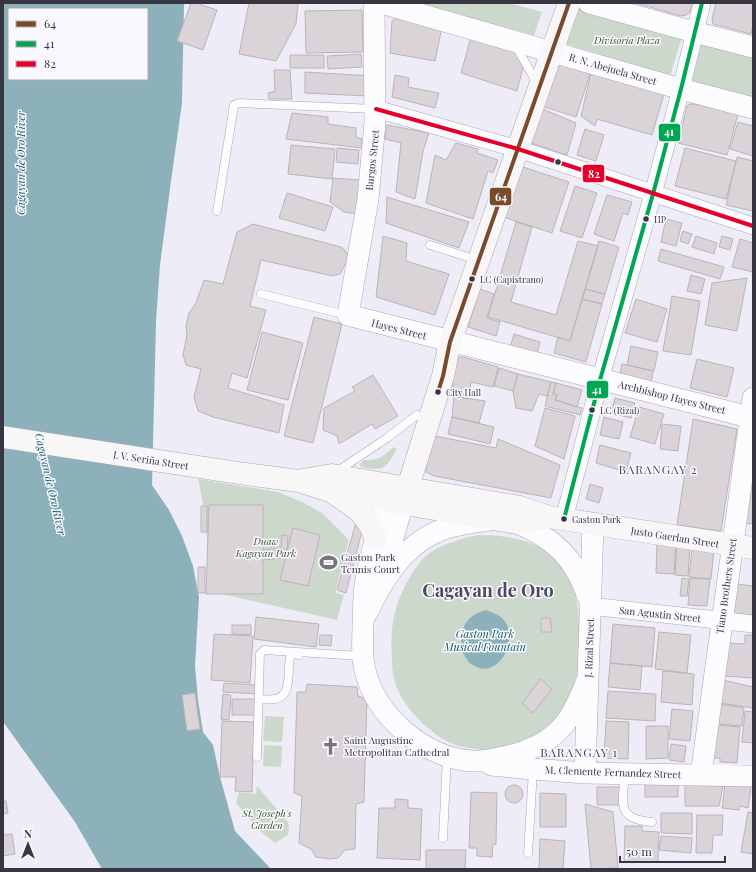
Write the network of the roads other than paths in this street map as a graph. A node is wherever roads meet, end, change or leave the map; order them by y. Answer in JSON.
{"nodes":[{"id":1,"x":374,"y":3,"type":"edge"},
{"id":2,"x":381,"y":3,"type":"edge"},
{"id":3,"x":569,"y":3,"type":"edge"},
{"id":4,"x":589,"y":3,"type":"edge"},
{"id":5,"x":702,"y":3,"type":"edge"},
{"id":6,"x":694,"y":32,"type":"junction"},
{"id":7,"x":513,"y":41,"type":"junction"},
{"id":8,"x":753,"y":47,"type":"edge"},
{"id":9,"x":552,"y":52,"type":"junction"},
{"id":10,"x":539,"y":87,"type":"junction"},
{"id":11,"x":681,"y":89,"type":"junction"},
{"id":12,"x":753,"y":108,"type":"edge"},
{"id":13,"x":376,"y":109,"type":"junction"},
{"id":14,"x":518,"y":150,"type":"junction"},
{"id":15,"x":653,"y":194,"type":"junction"},
{"id":16,"x":217,"y":211,"type":"dead end"},
{"id":17,"x":753,"y":226,"type":"edge"},
{"id":18,"x":430,"y":245,"type":"dead end"},
{"id":19,"x":479,"y":260,"type":"junction"},
{"id":20,"x":261,"y":294,"type":"dead end"},
{"id":21,"x":348,"y":316,"type":"junction"},
{"id":22,"x":450,"y":342,"type":"junction"},
{"id":23,"x":600,"y":380,"type":"junction"},
{"id":24,"x":752,"y":411,"type":"edge"},
{"id":25,"x":417,"y":415,"type":"junction"},
{"id":26,"x":3,"y":438,"type":"edge"},
{"id":27,"x":331,"y":483,"type":"junction"},
{"id":28,"x":398,"y":494,"type":"junction"},
{"id":29,"x":556,"y":518,"type":"junction"},
{"id":30,"x":493,"y":519,"type":"junction"},
{"id":31,"x":517,"y":523,"type":"junction"},
{"id":32,"x":593,"y":524,"type":"junction"},
{"id":33,"x":376,"y":539,"type":"junction"},
{"id":34,"x":742,"y":547,"type":"edge"},
{"id":35,"x":378,"y":590,"type":"junction"},
{"id":36,"x":590,"y":606,"type":"junction"},
{"id":37,"x":364,"y":621,"type":"junction"},
{"id":38,"x":721,"y":621,"type":"junction"},
{"id":39,"x":753,"y":624,"type":"edge"},
{"id":40,"x":363,"y":658,"type":"junction"},
{"id":41,"x":588,"y":678,"type":"junction"},
{"id":42,"x":259,"y":699,"type":"junction"},
{"id":43,"x":257,"y":757,"type":"dead end"},
{"id":44,"x":448,"y":757,"type":"junction"},
{"id":45,"x":473,"y":762,"type":"junction"},
{"id":46,"x":532,"y":769,"type":"junction"},
{"id":47,"x":585,"y":773,"type":"junction"},
{"id":48,"x":626,"y":773,"type":"junction"},
{"id":49,"x":701,"y":775,"type":"junction"},
{"id":50,"x":753,"y":776,"type":"edge"},
{"id":51,"x":652,"y":822,"type":"dead end"},
{"id":52,"x":443,"y":838,"type":"dead end"},
{"id":53,"x":528,"y":853,"type":"dead end"}],
"edges":[{"from":1,"to":13,"type":"street","name":"Burgos Street"},
{"from":2,"to":7,"type":"street","name":"R. N. Abejuela Street"},
{"from":3,"to":9,"type":"main road"},
{"from":4,"to":6,"type":"street"},
{"from":5,"to":6,"type":"street"},
{"from":6,"to":8,"type":"street"},
{"from":6,"to":11,"type":"street"},
{"from":7,"to":9,"type":"street","name":"R. N. Abejuela Street"},
{"from":7,"to":10,"type":"lane"},
{"from":9,"to":10,"type":"main road"},
{"from":9,"to":11,"type":"street","name":"R. N. Abejuela Street"},
{"from":10,"to":14,"type":"main road"},
{"from":11,"to":12,"type":"street","name":"R. N. Abejuela Street"},
{"from":11,"to":15,"type":"street"},
{"from":13,"to":14,"type":"street"},
{"from":13,"to":16,"type":"lane"},
{"from":13,"to":21,"type":"street","name":"Burgos Street"},
{"from":14,"to":15,"type":"street"},
{"from":14,"to":19,"type":"main road"},
{"from":15,"to":17,"type":"street"},
{"from":15,"to":23,"type":"street"},
{"from":18,"to":19,"type":"lane"},
{"from":19,"to":22,"type":"main road"},
{"from":20,"to":21,"type":"lane"},
{"from":21,"to":22,"type":"street","name":"Hayes Street"},
{"from":22,"to":23,"type":"street","name":"Archbishop Hayes Street"},
{"from":22,"to":25,"type":"main road"},
{"from":22,"to":28,"type":"main road"},
{"from":23,"to":24,"type":"street","name":"Archbishop Hayes Street"},
{"from":23,"to":29,"type":"street"},
{"from":24,"to":34,"type":"street","name":"Tiano Brothers Street"},
{"from":25,"to":27,"type":"lane"},
{"from":25,"to":28,"type":"main road"},
{"from":26,"to":27,"type":"main road","name":"J. V. Seriña Street"},
{"from":27,"to":28,"type":"main road","name":"J. V. Seriña Street"},
{"from":27,"to":33,"type":"main road"},
{"from":28,"to":29,"type":"main road","name":"Justo Gaerlan Street"},
{"from":28,"to":30,"type":"main road","name":"Justo Gaerlan Street"},
{"from":28,"to":33,"type":"street","name":"M. Clemente Fernandez Street"},
{"from":28,"to":35,"type":"street"},
{"from":29,"to":31,"type":"main road","name":"Justo Gaerlan Street"},
{"from":29,"to":32,"type":"main road","name":"Justo Gaerlan Street"},
{"from":30,"to":31,"type":"main road","name":"Justo Gaerlan Street"},
{"from":30,"to":35,"type":"street"},
{"from":31,"to":36,"type":"street"},
{"from":32,"to":34,"type":"main road","name":"Justo Gaerlan Street"},
{"from":32,"to":36,"type":"street","name":"J. Rizal Street"},
{"from":33,"to":37,"type":"street","name":"M. Clemente Fernandez Street"},
{"from":34,"to":38,"type":"street","name":"Tiano Brothers Street"},
{"from":35,"to":37,"type":"street"},
{"from":36,"to":38,"type":"street","name":"San Agustin Street"},
{"from":36,"to":41,"type":"street","name":"J. Rizal Street"},
{"from":37,"to":40,"type":"street","name":"M. Clemente Fernandez Street"},
{"from":38,"to":39,"type":"street","name":"San Agustin Street"},
{"from":38,"to":49,"type":"street","name":"Tiano Brothers Street"},
{"from":40,"to":42,"type":"lane"},
{"from":40,"to":42,"type":"lane"},
{"from":40,"to":44,"type":"street","name":"M. Clemente Fernandez Street"},
{"from":41,"to":45,"type":"street"},
{"from":41,"to":47,"type":"street","name":"J. Rizal Street"},
{"from":42,"to":43,"type":"lane"},
{"from":44,"to":45,"type":"street","name":"M. Clemente Fernandez Street"},
{"from":44,"to":52,"type":"lane"},
{"from":45,"to":46,"type":"street","name":"M. Clemente Fernandez Street"},
{"from":46,"to":47,"type":"street","name":"M. Clemente Fernandez Street"},
{"from":46,"to":53,"type":"lane"},
{"from":47,"to":48,"type":"street","name":"M. Clemente Fernandez Street"},
{"from":48,"to":49,"type":"street","name":"M. Clemente Fernandez Street"},
{"from":48,"to":51,"type":"lane"},
{"from":49,"to":50,"type":"street","name":"M. Clemente Fernandez Street"}]}
